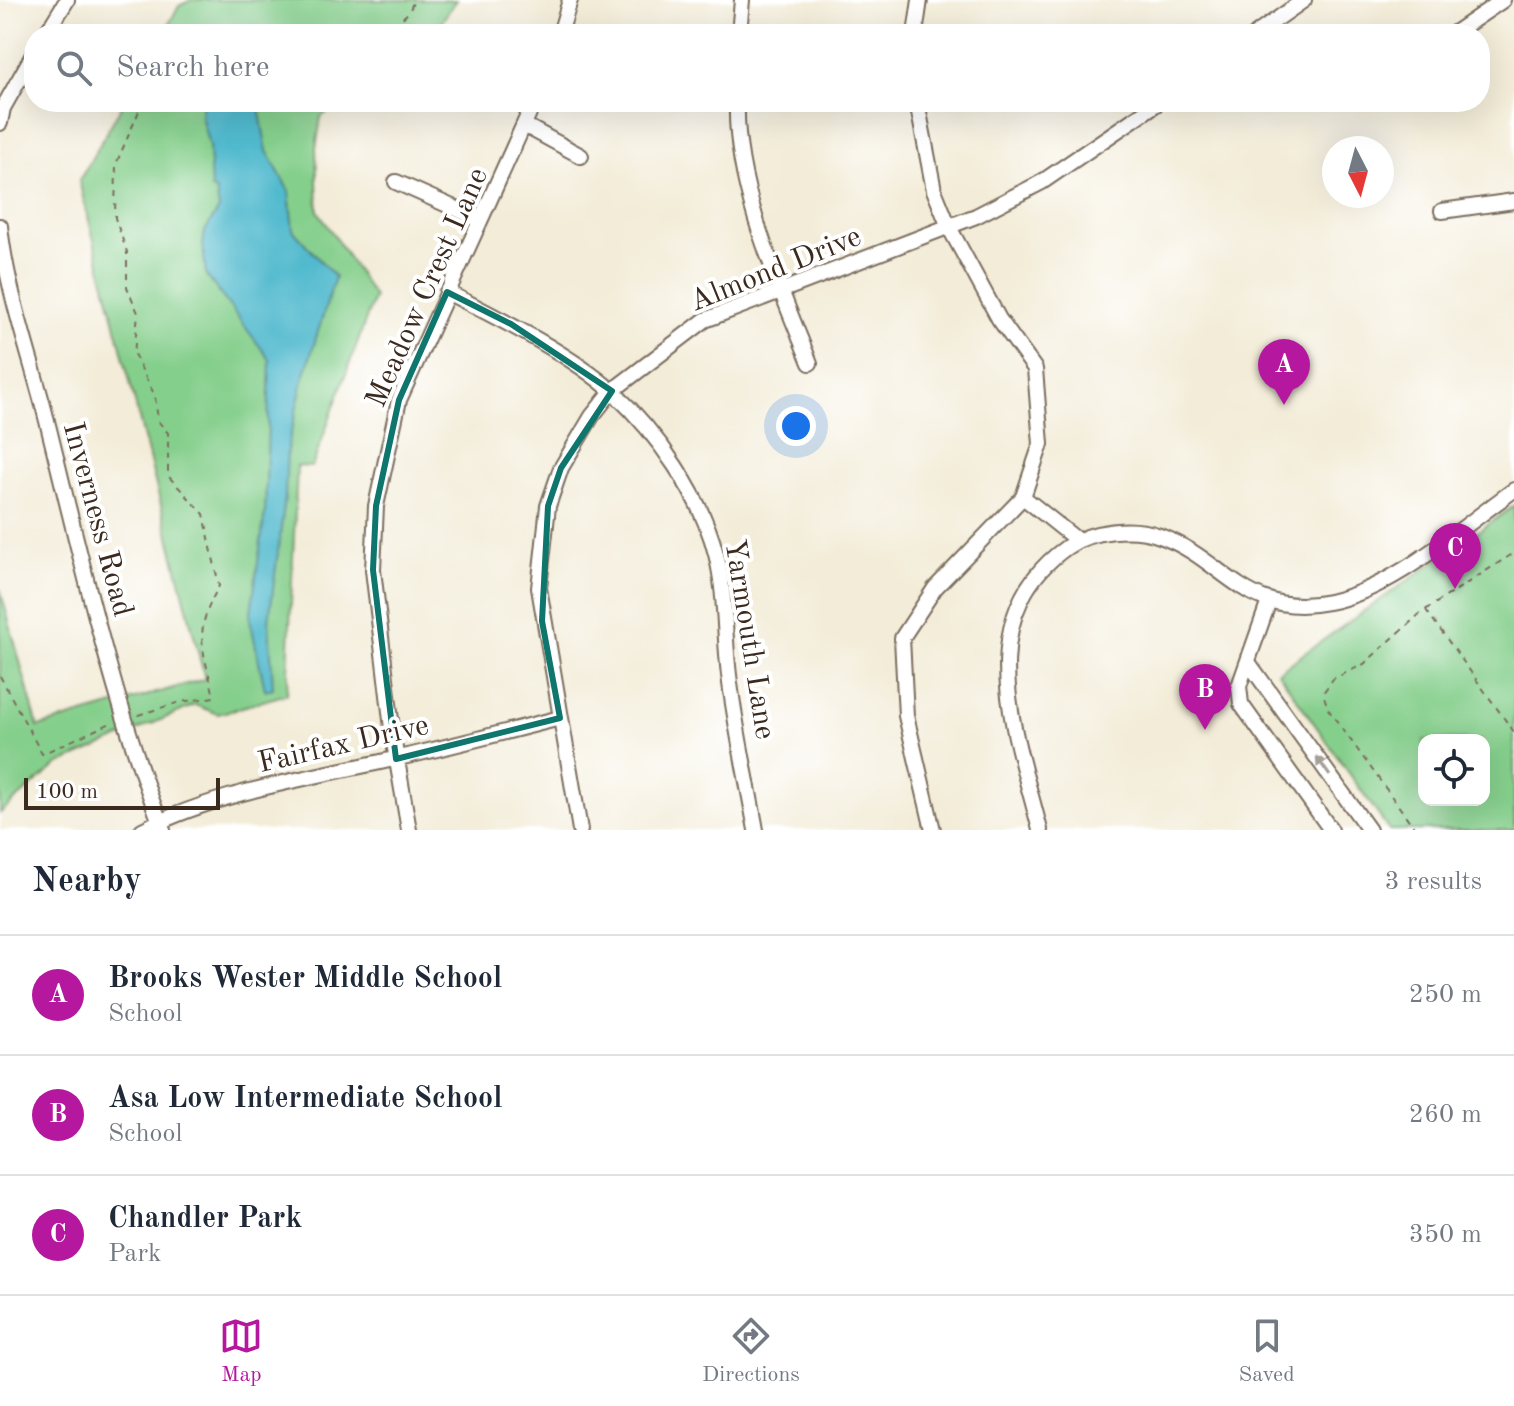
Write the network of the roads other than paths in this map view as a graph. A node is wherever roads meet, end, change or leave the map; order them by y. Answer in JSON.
{"nodes":[{"id":1,"x":67,"y":0,"type":"edge"},
{"id":2,"x":570,"y":0,"type":"edge"},
{"id":3,"x":742,"y":0,"type":"edge"},
{"id":4,"x":920,"y":0,"type":"edge"},
{"id":5,"x":1304,"y":0,"type":"edge"},
{"id":6,"x":1503,"y":0,"type":"edge"},
{"id":7,"x":52,"y":24,"type":"edge"},
{"id":8,"x":563,"y":24,"type":"edge"},
{"id":9,"x":740,"y":24,"type":"edge"},
{"id":10,"x":916,"y":24,"type":"edge"},
{"id":11,"x":1270,"y":24,"type":"edge"},
{"id":12,"x":1468,"y":24,"type":"edge"},
{"id":13,"x":24,"y":68,"type":"edge"},
{"id":14,"x":531,"y":112,"type":"edge"},
{"id":15,"x":736,"y":112,"type":"edge"},
{"id":16,"x":919,"y":112,"type":"edge"},
{"id":17,"x":1144,"y":112,"type":"edge"},
{"id":18,"x":0,"y":123,"type":"edge"},
{"id":19,"x":526,"y":126,"type":"junction"},
{"id":20,"x":581,"y":156,"type":"dead end"},
{"id":21,"x":396,"y":182,"type":"dead end"},
{"id":22,"x":1514,"y":201,"type":"edge"},
{"id":23,"x":1442,"y":211,"type":"dead end"},
{"id":24,"x":479,"y":219,"type":"junction"},
{"id":25,"x":0,"y":226,"type":"edge"},
{"id":26,"x":949,"y":227,"type":"junction"},
{"id":27,"x":781,"y":288,"type":"junction"},
{"id":28,"x":447,"y":292,"type":"junction"},
{"id":29,"x":810,"y":363,"type":"dead end"},
{"id":30,"x":612,"y":391,"type":"junction"},
{"id":31,"x":1514,"y":490,"type":"edge"},
{"id":32,"x":1023,"y":497,"type":"junction"},
{"id":33,"x":1077,"y":540,"type":"junction"},
{"id":34,"x":1269,"y":601,"type":"junction"},
{"id":35,"x":1248,"y":662,"type":"junction"},
{"id":36,"x":560,"y":718,"type":"junction"},
{"id":37,"x":396,"y":759,"type":"junction"},
{"id":38,"x":161,"y":826,"type":"edge"},
{"id":39,"x":142,"y":830,"type":"edge"},
{"id":40,"x":409,"y":830,"type":"edge"},
{"id":41,"x":580,"y":830,"type":"edge"},
{"id":42,"x":756,"y":830,"type":"edge"},
{"id":43,"x":933,"y":830,"type":"edge"},
{"id":44,"x":1040,"y":830,"type":"edge"},
{"id":45,"x":1331,"y":830,"type":"edge"},
{"id":46,"x":1369,"y":830,"type":"edge"}],
"edges":[{"from":1,"to":7,"type":"street"},
{"from":2,"to":8,"type":"street"},
{"from":3,"to":9,"type":"street"},
{"from":4,"to":10,"type":"street"},
{"from":5,"to":11,"type":"street"},
{"from":6,"to":12,"type":"street"},
{"from":13,"to":18,"type":"street"},
{"from":14,"to":19,"type":"street","name":"Meadow Crest Lane"},
{"from":15,"to":27,"type":"street"},
{"from":16,"to":26,"type":"street"},
{"from":17,"to":26,"type":"street","name":"Almond Drive"},
{"from":19,"to":20,"type":"street"},
{"from":19,"to":24,"type":"street","name":"Meadow Crest Lane"},
{"from":21,"to":24,"type":"street"},
{"from":22,"to":23,"type":"street"},
{"from":24,"to":28,"type":"street","name":"Meadow Crest Lane"},
{"from":25,"to":38,"type":"street","name":"Inverness Road"},
{"from":26,"to":27,"type":"street","name":"Almond Drive"},
{"from":26,"to":32,"type":"street"},
{"from":27,"to":29,"type":"street"},
{"from":27,"to":30,"type":"street","name":"Almond Drive"},
{"from":28,"to":30,"type":"street","name":"Yarmouth Lane"},
{"from":28,"to":37,"type":"street","name":"Meadow Crest Lane"},
{"from":30,"to":36,"type":"street","name":"Almond Drive"},
{"from":30,"to":42,"type":"street","name":"Yarmouth Lane"},
{"from":31,"to":34,"type":"street"},
{"from":32,"to":33,"type":"street"},
{"from":32,"to":43,"type":"street"},
{"from":33,"to":34,"type":"street"},
{"from":33,"to":44,"type":"street"},
{"from":34,"to":35,"type":"street"},
{"from":35,"to":45,"type":"street"},
{"from":46,"to":35,"type":"street","one_way":true},
{"from":36,"to":37,"type":"street","name":"Fairfax Drive"},
{"from":36,"to":41,"type":"street","name":"Almond Drive"},
{"from":37,"to":38,"type":"street","name":"Fairfax Drive"},
{"from":37,"to":40,"type":"street","name":"Meadow Crest Lane"},
{"from":38,"to":39,"type":"street","name":"Fairfax Drive"}]}
